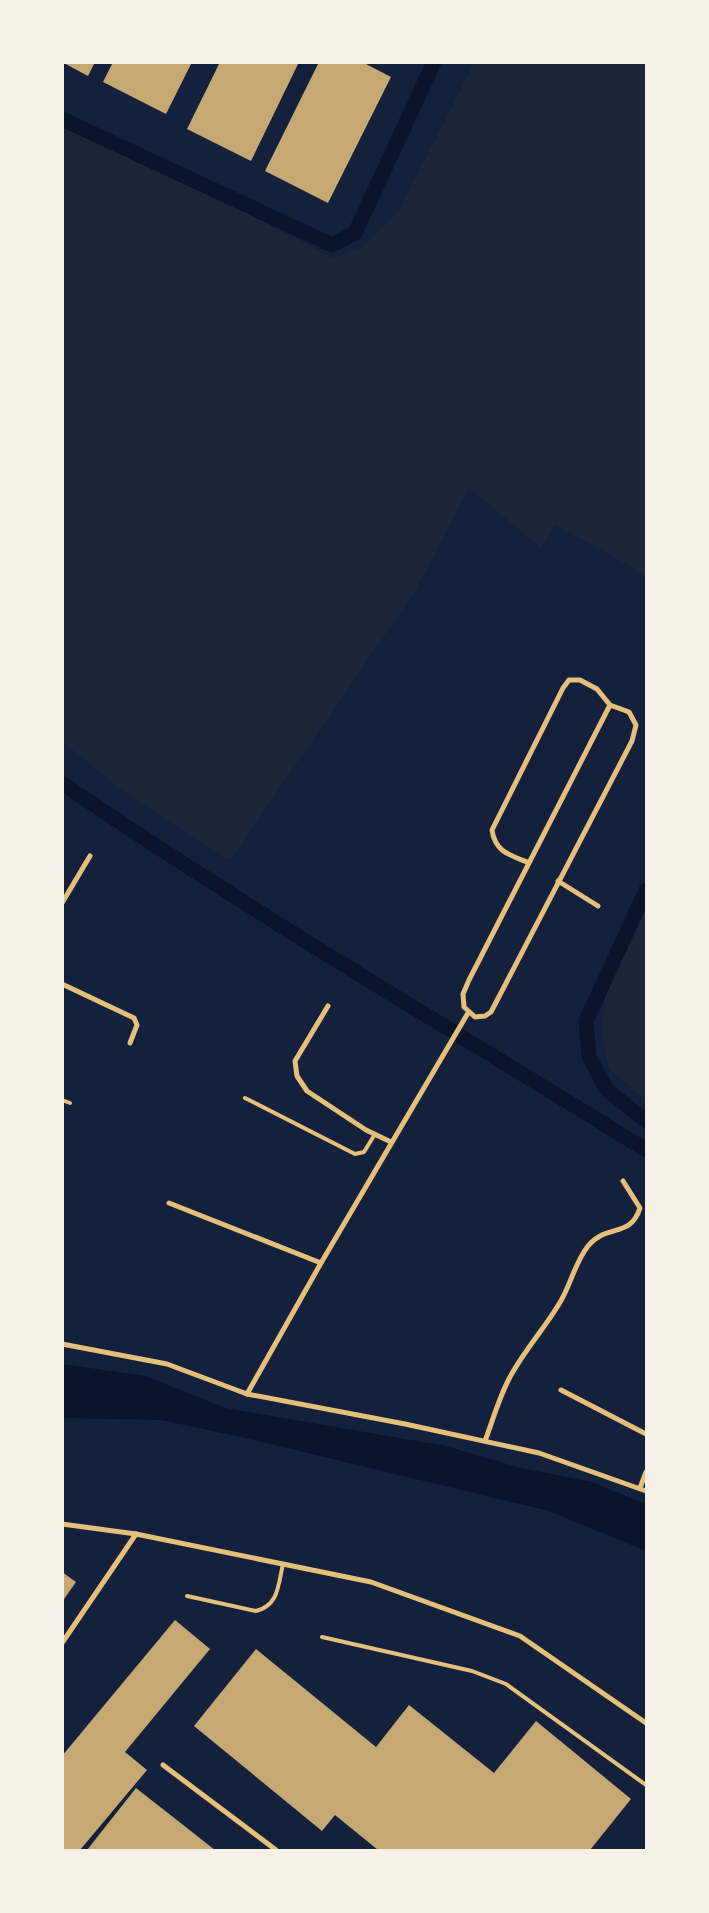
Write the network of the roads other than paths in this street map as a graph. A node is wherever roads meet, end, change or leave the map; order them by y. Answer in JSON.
{"nodes":[{"id":1,"x":610,"y":705,"type":"junction"},
{"id":2,"x":90,"y":856,"type":"dead end"},
{"id":3,"x":529,"y":863,"type":"junction"},
{"id":4,"x":558,"y":880,"type":"junction"},
{"id":5,"x":62,"y":903,"type":"edge"},
{"id":6,"x":598,"y":906,"type":"dead end"},
{"id":7,"x":62,"y":984,"type":"edge"},
{"id":8,"x":328,"y":1006,"type":"dead end"},
{"id":9,"x":468,"y":1013,"type":"junction"},
{"id":10,"x":130,"y":1044,"type":"dead end"},
{"id":11,"x":245,"y":1098,"type":"dead end"},
{"id":12,"x":62,"y":1100,"type":"edge"},
{"id":13,"x":70,"y":1103,"type":"dead end"},
{"id":14,"x":375,"y":1134,"type":"junction"},
{"id":15,"x":391,"y":1142,"type":"junction"},
{"id":16,"x":623,"y":1181,"type":"dead end"},
{"id":17,"x":169,"y":1203,"type":"dead end"},
{"id":18,"x":321,"y":1263,"type":"junction"},
{"id":19,"x":62,"y":1344,"type":"edge"},
{"id":20,"x":561,"y":1390,"type":"dead end"},
{"id":21,"x":247,"y":1394,"type":"junction"},
{"id":22,"x":646,"y":1434,"type":"edge"},
{"id":23,"x":485,"y":1441,"type":"junction"},
{"id":24,"x":646,"y":1472,"type":"edge"},
{"id":25,"x":640,"y":1488,"type":"junction"},
{"id":26,"x":646,"y":1491,"type":"edge"},
{"id":27,"x":62,"y":1524,"type":"edge"},
{"id":28,"x":136,"y":1534,"type":"junction"},
{"id":29,"x":283,"y":1564,"type":"junction"},
{"id":30,"x":187,"y":1596,"type":"dead end"},
{"id":31,"x":322,"y":1637,"type":"dead end"},
{"id":32,"x":62,"y":1643,"type":"edge"},
{"id":33,"x":646,"y":1723,"type":"edge"},
{"id":34,"x":164,"y":1765,"type":"dead end"},
{"id":35,"x":646,"y":1785,"type":"edge"},
{"id":36,"x":276,"y":1850,"type":"edge"}],
"edges":[{"from":1,"to":3,"type":"street"},
{"from":1,"to":3,"type":"street"},
{"from":1,"to":4,"type":"street"},
{"from":2,"to":5,"type":"street"},
{"from":3,"to":9,"type":"street"},
{"from":4,"to":6,"type":"street"},
{"from":4,"to":9,"type":"street"},
{"from":7,"to":10,"type":"street"},
{"from":8,"to":14,"type":"street"},
{"from":9,"to":15,"type":"street"},
{"from":11,"to":14,"type":"lane"},
{"from":12,"to":13,"type":"lane"},
{"from":14,"to":15,"type":"street"},
{"from":15,"to":18,"type":"street"},
{"from":16,"to":23,"type":"street"},
{"from":17,"to":18,"type":"street"},
{"from":18,"to":21,"type":"street"},
{"from":19,"to":21,"type":"street"},
{"from":20,"to":22,"type":"street"},
{"from":21,"to":23,"type":"street"},
{"from":23,"to":25,"type":"street"},
{"from":24,"to":25,"type":"street"},
{"from":25,"to":26,"type":"street"},
{"from":27,"to":28,"type":"street"},
{"from":28,"to":29,"type":"street"},
{"from":28,"to":32,"type":"street"},
{"from":29,"to":30,"type":"lane"},
{"from":29,"to":33,"type":"street"},
{"from":31,"to":35,"type":"lane"},
{"from":34,"to":36,"type":"street"}]}
